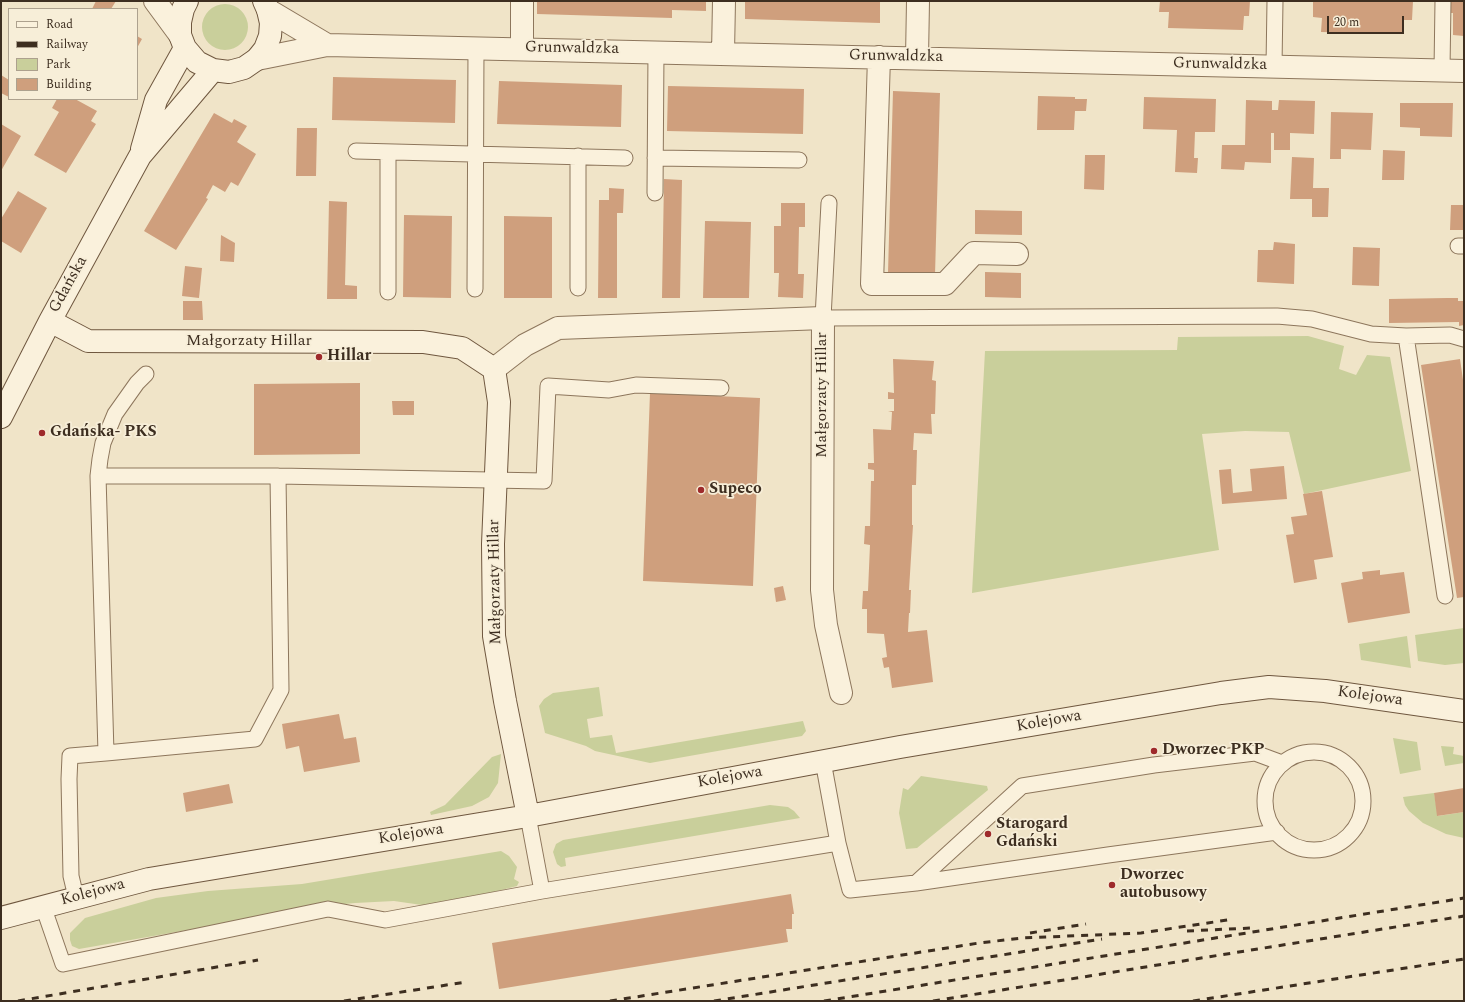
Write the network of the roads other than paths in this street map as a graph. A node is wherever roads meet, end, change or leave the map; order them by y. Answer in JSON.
{"nodes":[{"id":1,"x":155,"y":1,"type":"edge"},
{"id":2,"x":188,"y":1,"type":"edge"},
{"id":3,"x":522,"y":1,"type":"edge"},
{"id":4,"x":724,"y":1,"type":"edge"},
{"id":5,"x":918,"y":1,"type":"edge"},
{"id":6,"x":1275,"y":1,"type":"edge"},
{"id":7,"x":1443,"y":1,"type":"edge"},
{"id":8,"x":266,"y":5,"type":"edge"},
{"id":9,"x":183,"y":42,"type":"junction"},
{"id":10,"x":328,"y":44,"type":"junction"},
{"id":11,"x":476,"y":47,"type":"junction"},
{"id":12,"x":522,"y":48,"type":"junction"},
{"id":13,"x":656,"y":51,"type":"junction"},
{"id":14,"x":723,"y":53,"type":"junction"},
{"id":15,"x":879,"y":57,"type":"junction"},
{"id":16,"x":917,"y":58,"type":"junction"},
{"id":17,"x":257,"y":59,"type":"junction"},
{"id":18,"x":1274,"y":66,"type":"junction"},
{"id":19,"x":213,"y":70,"type":"junction"},
{"id":20,"x":1442,"y":70,"type":"junction"},
{"id":21,"x":1464,"y":71,"type":"edge"},
{"id":22,"x":356,"y":151,"type":"dead end"},
{"id":23,"x":388,"y":152,"type":"junction"},
{"id":24,"x":476,"y":154,"type":"junction"},
{"id":25,"x":140,"y":156,"type":"junction"},
{"id":26,"x":578,"y":156,"type":"junction"},
{"id":27,"x":625,"y":158,"type":"dead end"},
{"id":28,"x":655,"y":158,"type":"junction"},
{"id":29,"x":799,"y":160,"type":"dead end"},
{"id":30,"x":655,"y":193,"type":"dead end"},
{"id":31,"x":829,"y":203,"type":"dead end"},
{"id":32,"x":1017,"y":254,"type":"dead end"},
{"id":33,"x":578,"y":288,"type":"dead end"},
{"id":34,"x":475,"y":289,"type":"dead end"},
{"id":35,"x":388,"y":292,"type":"dead end"},
{"id":36,"x":823,"y":318,"type":"junction"},
{"id":37,"x":50,"y":321,"type":"junction"},
{"id":38,"x":1406,"y":336,"type":"junction"},
{"id":39,"x":1464,"y":339,"type":"edge"},
{"id":40,"x":494,"y":369,"type":"junction"},
{"id":41,"x":146,"y":374,"type":"dead end"},
{"id":42,"x":721,"y":388,"type":"dead end"},
{"id":43,"x":1,"y":417,"type":"edge"},
{"id":44,"x":98,"y":476,"type":"junction"},
{"id":45,"x":278,"y":476,"type":"junction"},
{"id":46,"x":496,"y":480,"type":"junction"},
{"id":47,"x":1445,"y":596,"type":"dead end"},
{"id":48,"x":840,"y":693,"type":"dead end"},
{"id":49,"x":1464,"y":711,"type":"edge"},
{"id":50,"x":106,"y":753,"type":"junction"},
{"id":51,"x":823,"y":761,"type":"junction"},
{"id":52,"x":1282,"y":763,"type":"junction"},
{"id":53,"x":528,"y":816,"type":"junction"},
{"id":54,"x":1277,"y":832,"type":"junction"},
{"id":55,"x":838,"y":843,"type":"junction"},
{"id":56,"x":916,"y":883,"type":"junction"},
{"id":57,"x":542,"y":891,"type":"junction"},
{"id":58,"x":76,"y":897,"type":"junction"},
{"id":59,"x":43,"y":906,"type":"junction"},
{"id":60,"x":1,"y":918,"type":"edge"}],
"edges":[{"from":1,"to":9,"type":"street"},
{"from":2,"to":9,"type":"street"},
{"from":3,"to":12,"type":"street"},
{"from":4,"to":14,"type":"street"},
{"from":5,"to":16,"type":"street"},
{"from":6,"to":18,"type":"lane"},
{"from":7,"to":20,"type":"lane"},
{"from":8,"to":10,"type":"street","name":"Grunwaldzka"},
{"from":8,"to":17,"type":"street"},
{"from":9,"to":19,"type":"street"},
{"from":9,"to":25,"type":"street","name":"Gdańska"},
{"from":10,"to":11,"type":"street","name":"Grunwaldzka"},
{"from":10,"to":17,"type":"street","name":"Grunwaldzka"},
{"from":11,"to":12,"type":"street","name":"Grunwaldzka"},
{"from":11,"to":24,"type":"lane"},
{"from":12,"to":13,"type":"street","name":"Grunwaldzka"},
{"from":13,"to":14,"type":"street","name":"Grunwaldzka"},
{"from":13,"to":28,"type":"lane"},
{"from":14,"to":15,"type":"street","name":"Grunwaldzka"},
{"from":15,"to":16,"type":"street","name":"Grunwaldzka"},
{"from":15,"to":32,"type":"street"},
{"from":16,"to":18,"type":"street","name":"Grunwaldzka"},
{"from":17,"to":19,"type":"street"},
{"from":18,"to":20,"type":"street","name":"Grunwaldzka"},
{"from":19,"to":25,"type":"street","name":"Gdańska"},
{"from":20,"to":21,"type":"street","name":"Grunwaldzka"},
{"from":22,"to":23,"type":"lane"},
{"from":23,"to":24,"type":"lane"},
{"from":23,"to":35,"type":"lane"},
{"from":24,"to":26,"type":"lane"},
{"from":24,"to":34,"type":"lane"},
{"from":25,"to":37,"type":"street","name":"Gdańska"},
{"from":26,"to":27,"type":"lane"},
{"from":26,"to":33,"type":"lane"},
{"from":28,"to":29,"type":"lane"},
{"from":28,"to":30,"type":"lane"},
{"from":31,"to":36,"type":"lane"},
{"from":36,"to":38,"type":"lane"},
{"from":36,"to":40,"type":"street","name":"Małgorzaty Hillar"},
{"from":36,"to":48,"type":"street","name":"Małgorzaty Hillar"},
{"from":37,"to":40,"type":"street","name":"Małgorzaty Hillar"},
{"from":37,"to":43,"type":"street","name":"Gdańska"},
{"from":38,"to":39,"type":"lane"},
{"from":38,"to":47,"type":"lane"},
{"from":40,"to":46,"type":"street","name":"Małgorzaty Hillar"},
{"from":41,"to":44,"type":"lane"},
{"from":42,"to":46,"type":"lane"},
{"from":44,"to":45,"type":"lane"},
{"from":44,"to":50,"type":"lane"},
{"from":45,"to":46,"type":"lane"},
{"from":45,"to":50,"type":"lane"},
{"from":46,"to":53,"type":"street","name":"Małgorzaty Hillar"},
{"from":49,"to":51,"type":"street","name":"Kolejowa"},
{"from":50,"to":58,"type":"lane"},
{"from":51,"to":53,"type":"street","name":"Kolejowa"},
{"from":51,"to":55,"type":"lane"},
{"from":52,"to":54,"type":"lane"},
{"from":52,"to":54,"type":"lane"},
{"from":52,"to":56,"type":"lane"},
{"from":53,"to":57,"type":"lane"},
{"from":53,"to":58,"type":"street","name":"Kolejowa"},
{"from":54,"to":56,"type":"lane"},
{"from":55,"to":56,"type":"lane"},
{"from":55,"to":57,"type":"lane"},
{"from":57,"to":59,"type":"lane"},
{"from":58,"to":59,"type":"street","name":"Kolejowa"},
{"from":59,"to":60,"type":"street","name":"Kolejowa"}]}
